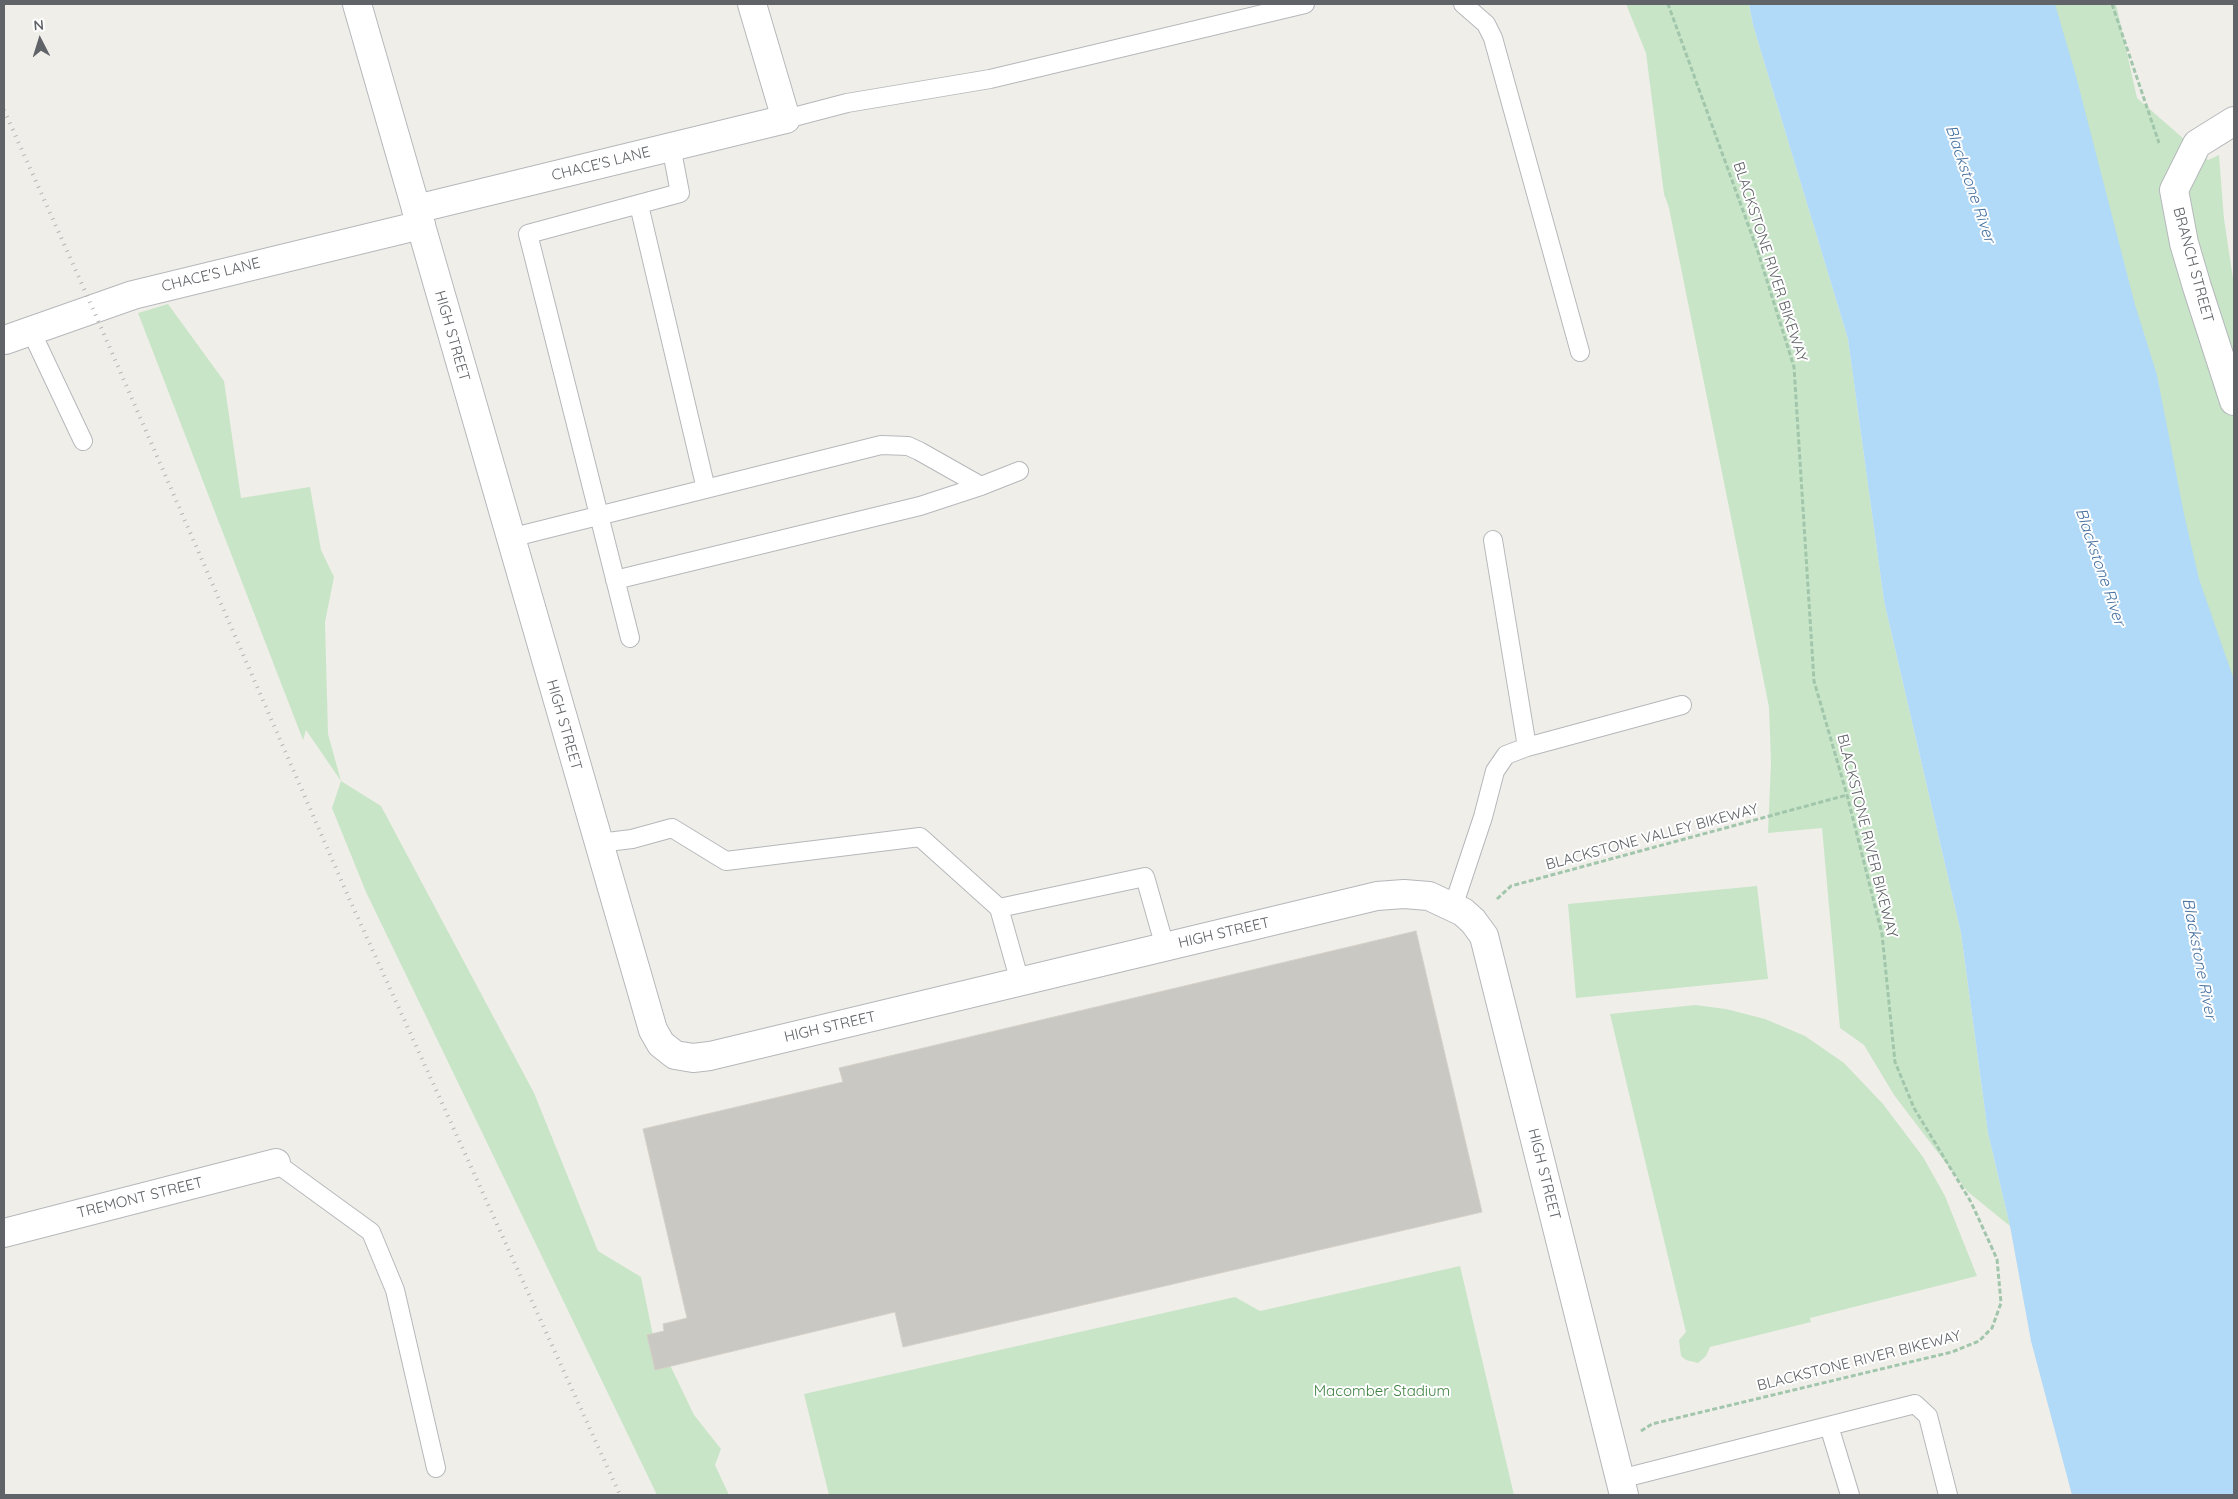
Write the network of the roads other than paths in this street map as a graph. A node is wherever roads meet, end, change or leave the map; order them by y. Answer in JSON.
{"nodes":[{"id":1,"x":357,"y":4,"type":"edge"},
{"id":2,"x":752,"y":4,"type":"edge"},
{"id":3,"x":1305,"y":4,"type":"edge"},
{"id":4,"x":1463,"y":4,"type":"edge"},
{"id":5,"x":786,"y":118,"type":"junction"},
{"id":6,"x":2234,"y":122,"type":"edge"},
{"id":7,"x":671,"y":146,"type":"junction"},
{"id":8,"x":638,"y":205,"type":"junction"},
{"id":9,"x":418,"y":217,"type":"junction"},
{"id":10,"x":31,"y":331,"type":"junction"},
{"id":11,"x":5,"y":341,"type":"edge"},
{"id":12,"x":1580,"y":352,"type":"dead end"},
{"id":13,"x":2234,"y":401,"type":"edge"},
{"id":14,"x":83,"y":441,"type":"dead end"},
{"id":15,"x":1019,"y":471,"type":"dead end"},
{"id":16,"x":982,"y":486,"type":"junction"},
{"id":17,"x":706,"y":489,"type":"junction"},
{"id":18,"x":600,"y":516,"type":"junction"},
{"id":19,"x":510,"y":538,"type":"junction"},
{"id":20,"x":1493,"y":540,"type":"dead end"},
{"id":21,"x":615,"y":580,"type":"junction"},
{"id":22,"x":630,"y":638,"type":"dead end"},
{"id":23,"x":1682,"y":705,"type":"dead end"},
{"id":24,"x":1527,"y":747,"type":"junction"},
{"id":25,"x":599,"y":843,"type":"junction"},
{"id":26,"x":999,"y":908,"type":"junction"},
{"id":27,"x":1463,"y":914,"type":"junction"},
{"id":28,"x":1165,"y":947,"type":"junction"},
{"id":29,"x":1020,"y":982,"type":"junction"},
{"id":30,"x":276,"y":1163,"type":"joint"},
{"id":31,"x":4,"y":1233,"type":"edge"},
{"id":32,"x":1830,"y":1426,"type":"junction"},
{"id":33,"x":436,"y":1468,"type":"dead end"},
{"id":34,"x":1622,"y":1487,"type":"edge"},
{"id":35,"x":1850,"y":1495,"type":"edge"},
{"id":36,"x":1948,"y":1495,"type":"edge"}],
"edges":[{"from":1,"to":9,"type":"street","name":"HIGH STREET"},
{"from":2,"to":5,"type":"street"},
{"from":3,"to":5,"type":"lane"},
{"from":4,"to":12,"type":"lane"},
{"from":5,"to":7,"type":"street","name":"CHACE'S LANE"},
{"from":6,"to":13,"type":"street","name":"BRANCH STREET"},
{"from":7,"to":8,"type":"lane"},
{"from":7,"to":9,"type":"street","name":"CHACE'S LANE"},
{"from":8,"to":17,"type":"lane"},
{"from":8,"to":18,"type":"lane"},
{"from":9,"to":10,"type":"street","name":"CHACE'S LANE"},
{"from":9,"to":19,"type":"street","name":"HIGH STREET"},
{"from":10,"to":11,"type":"street","name":"CHACE'S LANE"},
{"from":10,"to":14,"type":"lane"},
{"from":15,"to":16,"type":"lane"},
{"from":16,"to":17,"type":"lane"},
{"from":16,"to":21,"type":"lane"},
{"from":17,"to":18,"type":"lane"},
{"from":18,"to":19,"type":"lane"},
{"from":18,"to":21,"type":"lane"},
{"from":19,"to":25,"type":"street","name":"HIGH STREET"},
{"from":20,"to":24,"type":"lane"},
{"from":21,"to":22,"type":"lane"},
{"from":23,"to":24,"type":"lane"},
{"from":24,"to":27,"type":"lane"},
{"from":25,"to":26,"type":"lane"},
{"from":25,"to":29,"type":"street","name":"HIGH STREET"},
{"from":26,"to":28,"type":"lane"},
{"from":26,"to":29,"type":"lane"},
{"from":27,"to":28,"type":"street","name":"HIGH STREET"},
{"from":27,"to":34,"type":"street","name":"HIGH STREET"},
{"from":28,"to":29,"type":"street","name":"HIGH STREET"},
{"from":30,"to":31,"type":"street","name":"TREMONT STREET"},
{"from":30,"to":33,"type":"lane"},
{"from":32,"to":34,"type":"lane"},
{"from":32,"to":35,"type":"lane"},
{"from":32,"to":36,"type":"lane"}]}
